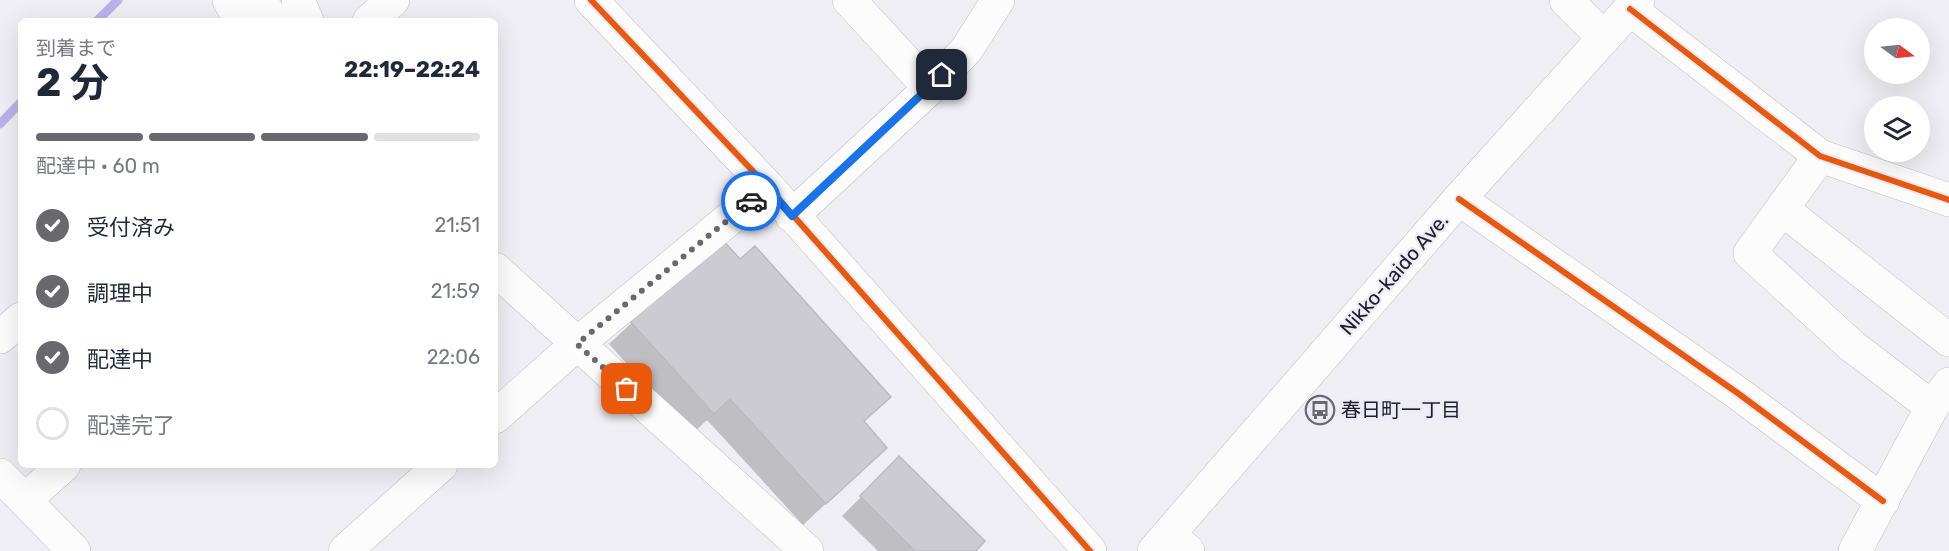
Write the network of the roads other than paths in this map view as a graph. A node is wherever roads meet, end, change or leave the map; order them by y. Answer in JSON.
{"nodes":[{"id":1,"x":229,"y":0,"type":"edge"},
{"id":2,"x":260,"y":0,"type":"edge"},
{"id":3,"x":298,"y":0,"type":"edge"},
{"id":4,"x":393,"y":0,"type":"edge"},
{"id":5,"x":591,"y":0,"type":"edge"},
{"id":6,"x":849,"y":0,"type":"edge"},
{"id":7,"x":998,"y":0,"type":"edge"},
{"id":8,"x":1566,"y":0,"type":"edge"},
{"id":9,"x":1634,"y":4,"type":"edge"},
{"id":10,"x":239,"y":18,"type":"edge"},
{"id":11,"x":271,"y":18,"type":"edge"},
{"id":12,"x":306,"y":18,"type":"edge"},
{"id":13,"x":372,"y":18,"type":"edge"},
{"id":14,"x":1603,"y":38,"type":"junction"},
{"id":15,"x":930,"y":88,"type":"junction"},
{"id":16,"x":1820,"y":156,"type":"junction"},
{"id":17,"x":768,"y":188,"type":"junction"},
{"id":18,"x":1459,"y":199,"type":"junction"},
{"id":19,"x":1949,"y":200,"type":"edge"},
{"id":20,"x":1782,"y":209,"type":"junction"},
{"id":21,"x":792,"y":216,"type":"junction"},
{"id":22,"x":498,"y":272,"type":"edge"},
{"id":23,"x":18,"y":322,"type":"edge"},
{"id":24,"x":0,"y":337,"type":"edge"},
{"id":25,"x":1949,"y":340,"type":"edge"},
{"id":26,"x":577,"y":344,"type":"junction"},
{"id":27,"x":1941,"y":396,"type":"edge"},
{"id":28,"x":498,"y":414,"type":"edge"},
{"id":29,"x":61,"y":468,"type":"edge"},
{"id":30,"x":438,"y":468,"type":"edge"},
{"id":31,"x":0,"y":475,"type":"edge"},
{"id":32,"x":25,"y":500,"type":"junction"},
{"id":33,"x":1883,"y":501,"type":"junction"},
{"id":34,"x":1170,"y":546,"type":"edge"},
{"id":35,"x":74,"y":551,"type":"edge"},
{"id":36,"x":345,"y":551,"type":"edge"},
{"id":37,"x":807,"y":551,"type":"edge"},
{"id":38,"x":1090,"y":551,"type":"edge"},
{"id":39,"x":1855,"y":551,"type":"edge"}],
"edges":[{"from":1,"to":10,"type":"main road"},
{"from":2,"to":11,"type":"main road"},
{"from":3,"to":12,"type":"main road"},
{"from":4,"to":13,"type":"main road"},
{"from":5,"to":17,"type":"main road"},
{"from":6,"to":15,"type":"main road"},
{"from":7,"to":15,"type":"main road"},
{"from":8,"to":14,"type":"main road"},
{"from":9,"to":14,"type":"main road","name":"Nikko-kaido Ave."},
{"from":9,"to":16,"type":"main road"},
{"from":14,"to":18,"type":"main road","name":"Nikko-kaido Ave."},
{"from":15,"to":21,"type":"main road"},
{"from":16,"to":19,"type":"main road"},
{"from":16,"to":20,"type":"main road"},
{"from":17,"to":21,"type":"main road"},
{"from":17,"to":26,"type":"main road"},
{"from":18,"to":33,"type":"main road"},
{"from":18,"to":34,"type":"main road","name":"Nikko-kaido Ave."},
{"from":20,"to":25,"type":"main road"},
{"from":20,"to":27,"type":"main road"},
{"from":21,"to":38,"type":"main road"},
{"from":22,"to":26,"type":"main road"},
{"from":23,"to":24,"type":"main road"},
{"from":26,"to":28,"type":"main road"},
{"from":26,"to":37,"type":"main road"},
{"from":27,"to":33,"type":"main road"},
{"from":29,"to":32,"type":"main road"},
{"from":30,"to":36,"type":"main road"},
{"from":31,"to":32,"type":"main road"},
{"from":32,"to":35,"type":"main road"},
{"from":33,"to":39,"type":"main road"}]}
